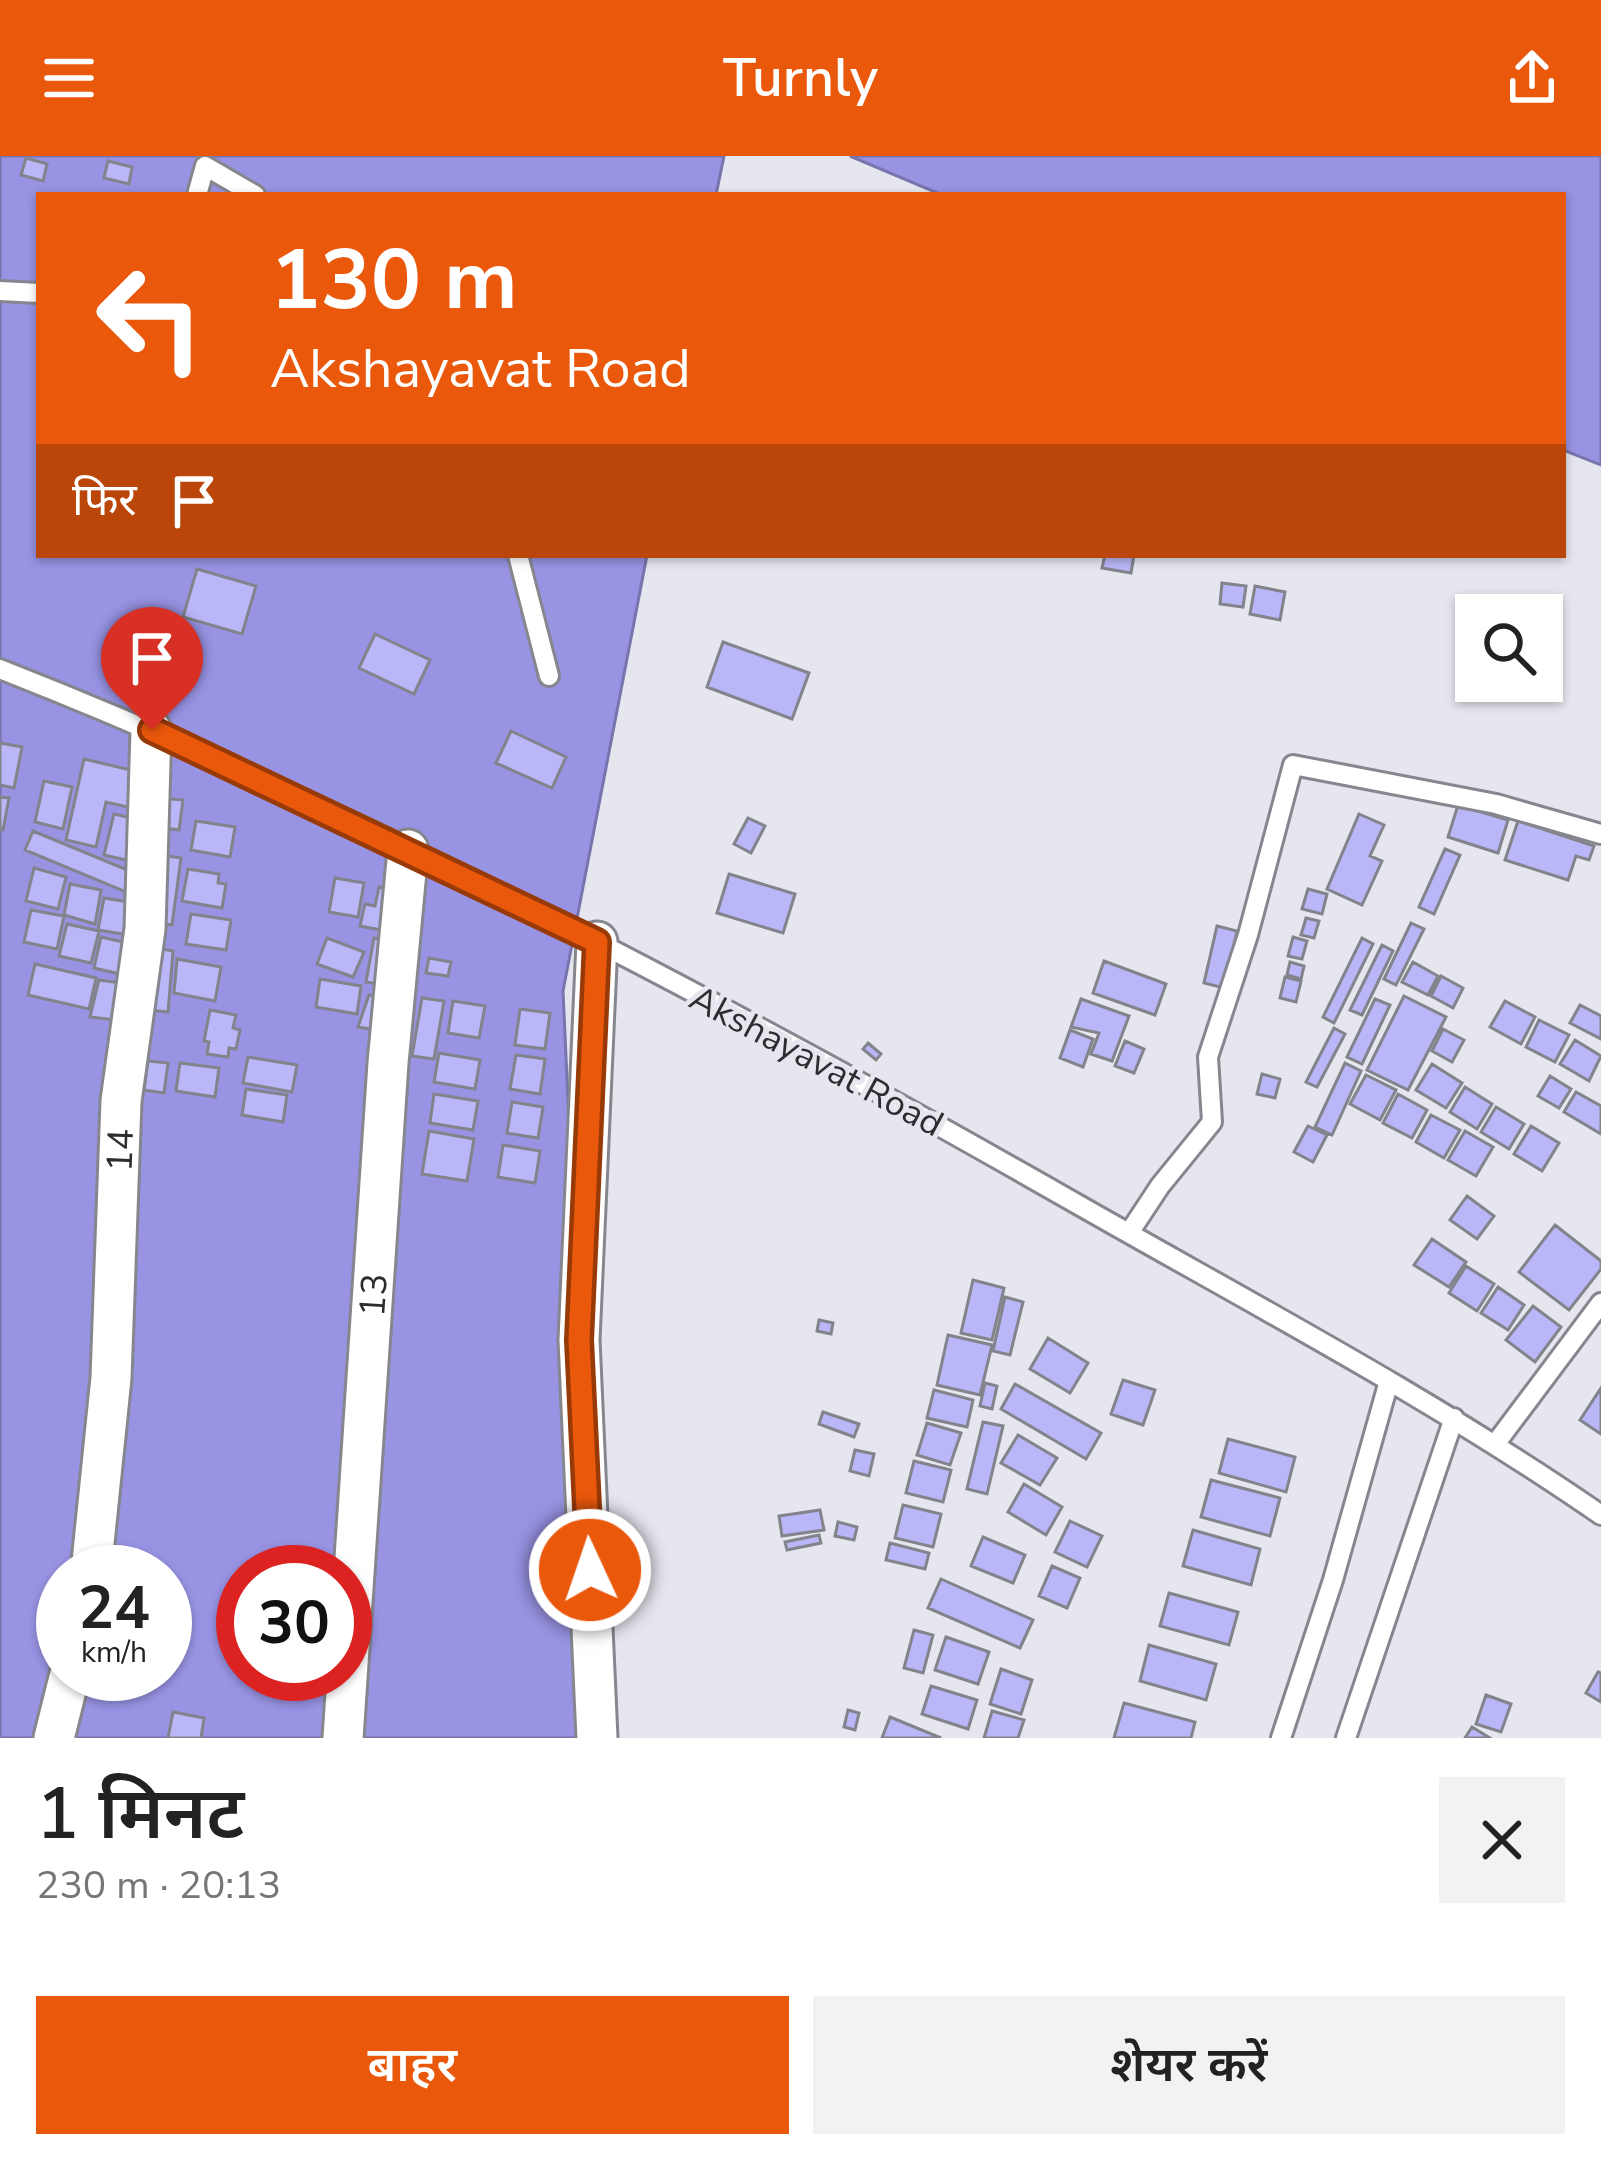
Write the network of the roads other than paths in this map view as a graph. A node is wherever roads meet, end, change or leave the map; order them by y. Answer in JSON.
{"nodes":[{"id":1,"x":198,"y":192,"type":"edge"},
{"id":2,"x":250,"y":192,"type":"edge"},
{"id":3,"x":0,"y":291,"type":"edge"},
{"id":4,"x":36,"y":293,"type":"edge"},
{"id":5,"x":519,"y":558,"type":"edge"},
{"id":6,"x":0,"y":669,"type":"edge"},
{"id":7,"x":549,"y":676,"type":"dead end"},
{"id":8,"x":152,"y":730,"type":"junction"},
{"id":9,"x":1601,"y":834,"type":"edge"},
{"id":10,"x":408,"y":850,"type":"junction"},
{"id":11,"x":597,"y":942,"type":"junction"},
{"id":12,"x":1129,"y":1234,"type":"junction"},
{"id":13,"x":1601,"y":1304,"type":"edge"},
{"id":14,"x":1389,"y":1381,"type":"junction"},
{"id":15,"x":1454,"y":1418,"type":"junction"},
{"id":16,"x":1496,"y":1443,"type":"junction"},
{"id":17,"x":1601,"y":1515,"type":"edge"},
{"id":18,"x":94,"y":1545,"type":"edge"},
{"id":19,"x":63,"y":1701,"type":"edge"},
{"id":20,"x":54,"y":1738,"type":"edge"},
{"id":21,"x":344,"y":1738,"type":"edge"},
{"id":22,"x":597,"y":1738,"type":"edge"},
{"id":23,"x":1281,"y":1738,"type":"edge"},
{"id":24,"x":1346,"y":1738,"type":"edge"}],
"edges":[{"from":1,"to":2,"type":"lane"},
{"from":3,"to":4,"type":"lane"},
{"from":5,"to":7,"type":"lane"},
{"from":6,"to":8,"type":"lane","name":"Akshayavat Road"},
{"from":8,"to":10,"type":"lane","name":"Akshayavat Road"},
{"from":8,"to":18,"type":"street","name":"14"},
{"from":9,"to":12,"type":"lane"},
{"from":10,"to":11,"type":"lane","name":"Akshayavat Road"},
{"from":10,"to":21,"type":"street","name":"13"},
{"from":11,"to":12,"type":"lane","name":"Akshayavat Road"},
{"from":11,"to":22,"type":"street"},
{"from":12,"to":14,"type":"lane","name":"Akshayavat Road"},
{"from":13,"to":16,"type":"lane"},
{"from":14,"to":15,"type":"lane","name":"Akshayavat Road"},
{"from":14,"to":23,"type":"lane"},
{"from":15,"to":16,"type":"lane","name":"Akshayavat Road"},
{"from":15,"to":24,"type":"lane"},
{"from":16,"to":17,"type":"lane","name":"Akshayavat Road"},
{"from":19,"to":20,"type":"street"}]}
